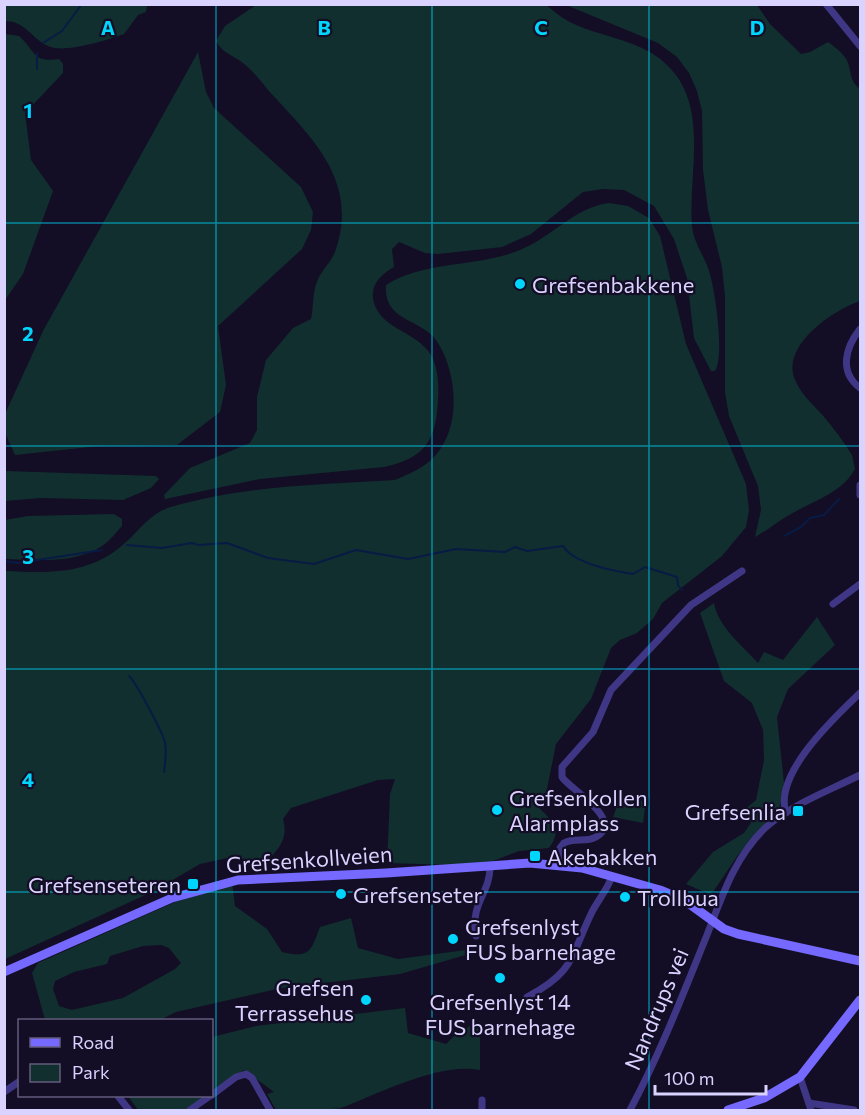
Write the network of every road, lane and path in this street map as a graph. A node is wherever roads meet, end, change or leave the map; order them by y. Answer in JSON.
{"nodes":[{"id":1,"x":826,"y":4,"type":"edge"},
{"id":2,"x":861,"y":46,"type":"edge"},
{"id":3,"x":861,"y":329,"type":"edge"},
{"id":4,"x":861,"y":388,"type":"edge"},
{"id":5,"x":861,"y":485,"type":"edge"},
{"id":6,"x":861,"y":495,"type":"edge"},
{"id":7,"x":742,"y":571,"type":"dead end"},
{"id":8,"x":861,"y":584,"type":"edge"},
{"id":9,"x":833,"y":604,"type":"dead end"},
{"id":10,"x":861,"y":693,"type":"edge"},
{"id":11,"x":861,"y":776,"type":"edge"},
{"id":12,"x":786,"y":813,"type":"junction"},
{"id":13,"x":558,"y":865,"type":"junction"},
{"id":14,"x":490,"y":867,"type":"junction"},
{"id":15,"x":612,"y":876,"type":"junction"},
{"id":16,"x":712,"y":920,"type":"junction"},
{"id":17,"x":476,"y":936,"type":"dead end"},
{"id":18,"x":861,"y":961,"type":"edge"},
{"id":19,"x":4,"y":972,"type":"edge"},
{"id":20,"x":527,"y":997,"type":"dead end"},
{"id":21,"x":861,"y":1000,"type":"edge"},
{"id":22,"x":800,"y":1077,"type":"junction"},
{"id":23,"x":18,"y":1082,"type":"edge"},
{"id":24,"x":4,"y":1092,"type":"edge"},
{"id":25,"x":213,"y":1094,"type":"edge"},
{"id":26,"x":119,"y":1097,"type":"edge"},
{"id":27,"x":208,"y":1097,"type":"edge"},
{"id":28,"x":482,"y":1100,"type":"dead end"},
{"id":29,"x":810,"y":1106,"type":"edge"},
{"id":30,"x":129,"y":1110,"type":"edge"},
{"id":31,"x":190,"y":1110,"type":"edge"},
{"id":32,"x":270,"y":1110,"type":"edge"},
{"id":33,"x":482,"y":1110,"type":"edge"},
{"id":34,"x":630,"y":1110,"type":"edge"},
{"id":35,"x":728,"y":1110,"type":"edge"},
{"id":36,"x":855,"y":1110,"type":"edge"}],
"edges":[{"from":1,"to":2,"type":"street"},
{"from":3,"to":4,"type":"street"},
{"from":5,"to":6,"type":"street"},
{"from":7,"to":13,"type":"street"},
{"from":8,"to":9,"type":"street"},
{"from":10,"to":12,"type":"street"},
{"from":11,"to":12,"type":"street","name":"Nandrups vei"},
{"from":12,"to":16,"type":"street","name":"Nandrups vei"},
{"from":13,"to":14,"type":"street","name":"Grefsenkollveien"},
{"from":13,"to":15,"type":"street","name":"Grefsenkollveien"},
{"from":14,"to":17,"type":"street"},
{"from":14,"to":19,"type":"street","name":"Grefsenkollveien"},
{"from":15,"to":16,"type":"street","name":"Grefsenkollveien"},
{"from":15,"to":20,"type":"street"},
{"from":16,"to":18,"type":"street","name":"Grefsenkollveien"},
{"from":16,"to":34,"type":"street","name":"Nandrups vei"},
{"from":21,"to":22,"type":"street"},
{"from":22,"to":29,"type":"street"},
{"from":22,"to":35,"type":"street"},
{"from":23,"to":24,"type":"street"},
{"from":25,"to":32,"type":"street"},
{"from":26,"to":30,"type":"street"},
{"from":27,"to":31,"type":"street"},
{"from":28,"to":33,"type":"street"},
{"from":29,"to":36,"type":"street"}]}
